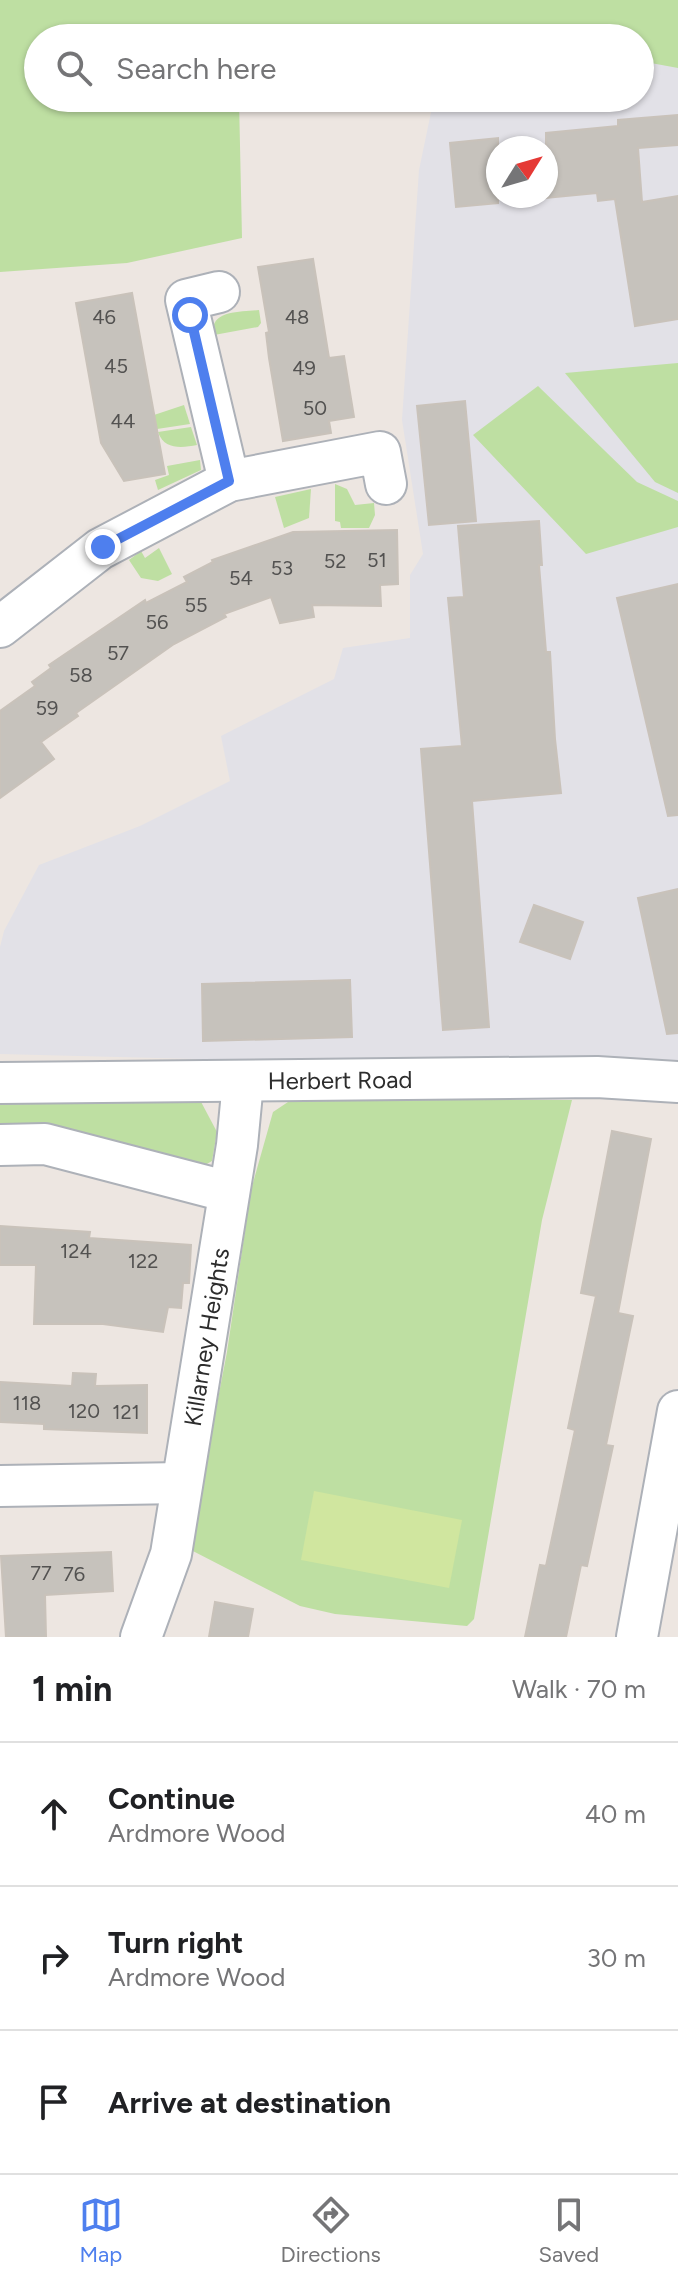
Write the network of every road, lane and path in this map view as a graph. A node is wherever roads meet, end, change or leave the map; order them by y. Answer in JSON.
{"nodes":[{"id":1,"x":219,"y":292,"type":"dead end"},
{"id":2,"x":229,"y":481,"type":"junction"},
{"id":3,"x":386,"y":484,"type":"dead end"},
{"id":4,"x":0,"y":627,"type":"edge"},
{"id":5,"x":243,"y":1082,"type":"junction"},
{"id":6,"x":678,"y":1082,"type":"edge"},
{"id":7,"x":0,"y":1083,"type":"edge"},
{"id":8,"x":0,"y":1145,"type":"edge"},
{"id":9,"x":229,"y":1192,"type":"junction"},
{"id":10,"x":678,"y":1411,"type":"edge"},
{"id":11,"x":182,"y":1483,"type":"junction"},
{"id":12,"x":0,"y":1486,"type":"edge"},
{"id":13,"x":141,"y":1637,"type":"edge"},
{"id":14,"x":637,"y":1637,"type":"edge"}],
"edges":[{"from":1,"to":2,"type":"street"},
{"from":2,"to":3,"type":"street"},
{"from":2,"to":4,"type":"street"},
{"from":5,"to":6,"type":"street","name":"Herbert Road"},
{"from":5,"to":7,"type":"street","name":"Herbert Road"},
{"from":5,"to":9,"type":"street","name":"Killarney Heights"},
{"from":8,"to":9,"type":"street"},
{"from":9,"to":11,"type":"street","name":"Killarney Heights"},
{"from":10,"to":14,"type":"street"},
{"from":11,"to":12,"type":"street"},
{"from":11,"to":13,"type":"street","name":"Killarney Heights"}]}
